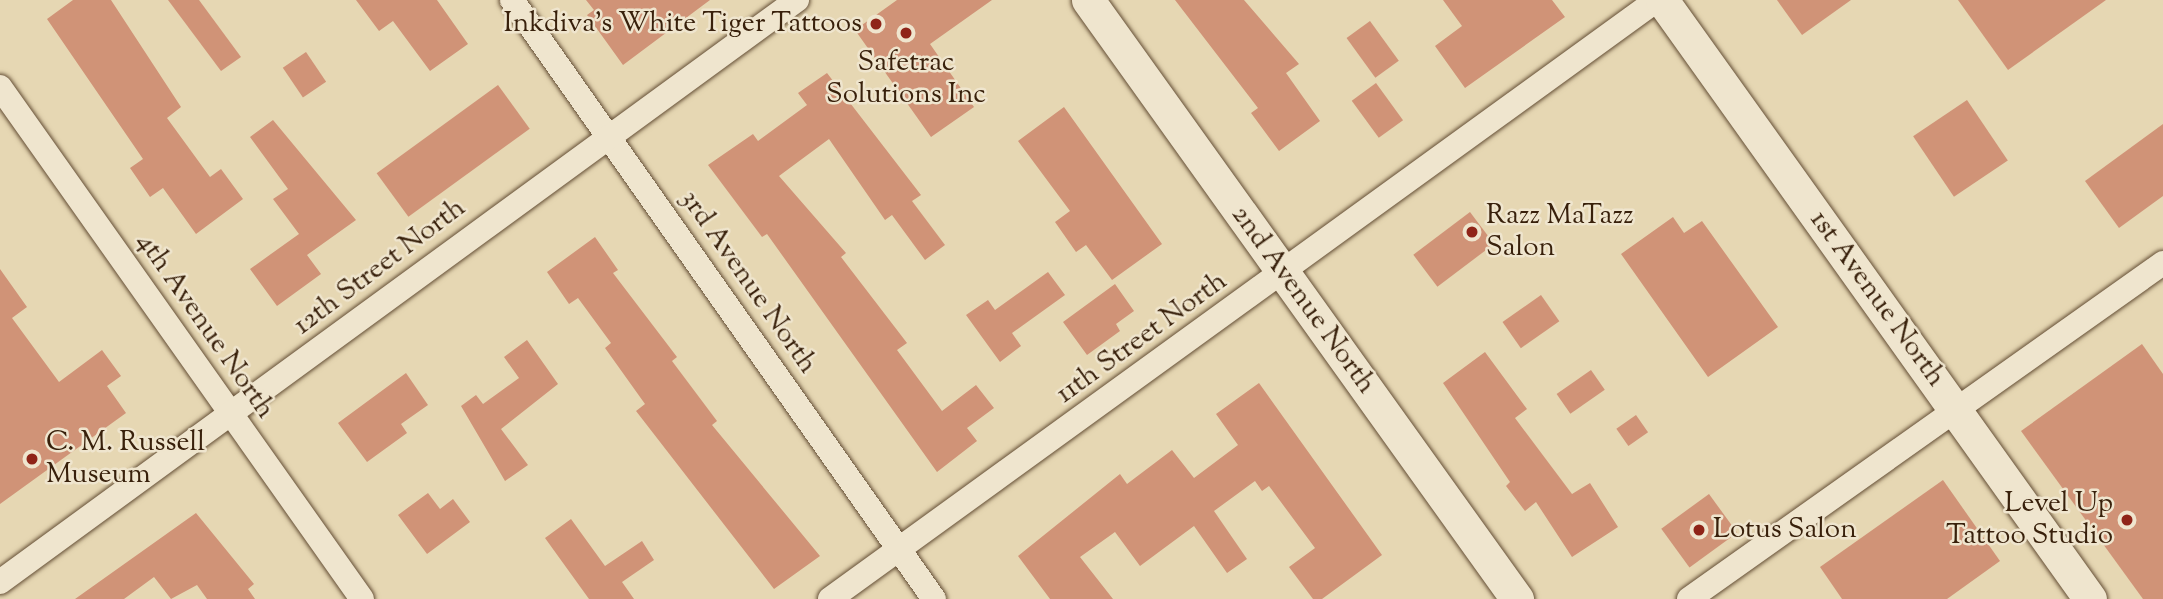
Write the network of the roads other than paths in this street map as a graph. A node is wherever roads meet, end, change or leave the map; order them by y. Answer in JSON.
{"nodes":[{"id":1,"x":512,"y":0,"type":"edge"},
{"id":2,"x":797,"y":0,"type":"edge"},
{"id":3,"x":1088,"y":0,"type":"edge"},
{"id":4,"x":1659,"y":0,"type":"edge"},
{"id":5,"x":0,"y":87,"type":"edge"},
{"id":6,"x":608,"y":132,"type":"junction"},
{"id":7,"x":2163,"y":263,"type":"edge"},
{"id":8,"x":1283,"y":272,"type":"junction"},
{"id":9,"x":1956,"y":409,"type":"junction"},
{"id":10,"x":232,"y":415,"type":"junction"},
{"id":11,"x":899,"y":550,"type":"junction"},
{"id":12,"x":0,"y":582,"type":"edge"},
{"id":13,"x":362,"y":599,"type":"edge"},
{"id":14,"x":830,"y":599,"type":"edge"},
{"id":15,"x":934,"y":599,"type":"edge"},
{"id":16,"x":1517,"y":599,"type":"edge"},
{"id":17,"x":1689,"y":599,"type":"edge"},
{"id":18,"x":2090,"y":599,"type":"edge"}],
"edges":[{"from":1,"to":6,"type":"street","name":"3rd Avenue North"},
{"from":2,"to":6,"type":"street","name":"12th Street North"},
{"from":3,"to":8,"type":"main road","name":"2nd Avenue North"},
{"from":4,"to":8,"type":"street","name":"11th Street North"},
{"from":4,"to":9,"type":"main road","name":"1st Avenue North"},
{"from":5,"to":10,"type":"street","name":"4th Avenue North"},
{"from":6,"to":10,"type":"street","name":"12th Street North"},
{"from":6,"to":11,"type":"street","name":"3rd Avenue North"},
{"from":7,"to":9,"type":"street"},
{"from":8,"to":11,"type":"street","name":"11th Street North"},
{"from":8,"to":16,"type":"main road","name":"2nd Avenue North"},
{"from":9,"to":17,"type":"street"},
{"from":9,"to":18,"type":"main road","name":"1st Avenue North"},
{"from":10,"to":12,"type":"street","name":"12th Street North"},
{"from":10,"to":13,"type":"street","name":"4th Avenue North"},
{"from":11,"to":14,"type":"street","name":"11th Street North"},
{"from":11,"to":15,"type":"street","name":"3rd Avenue North"}]}
